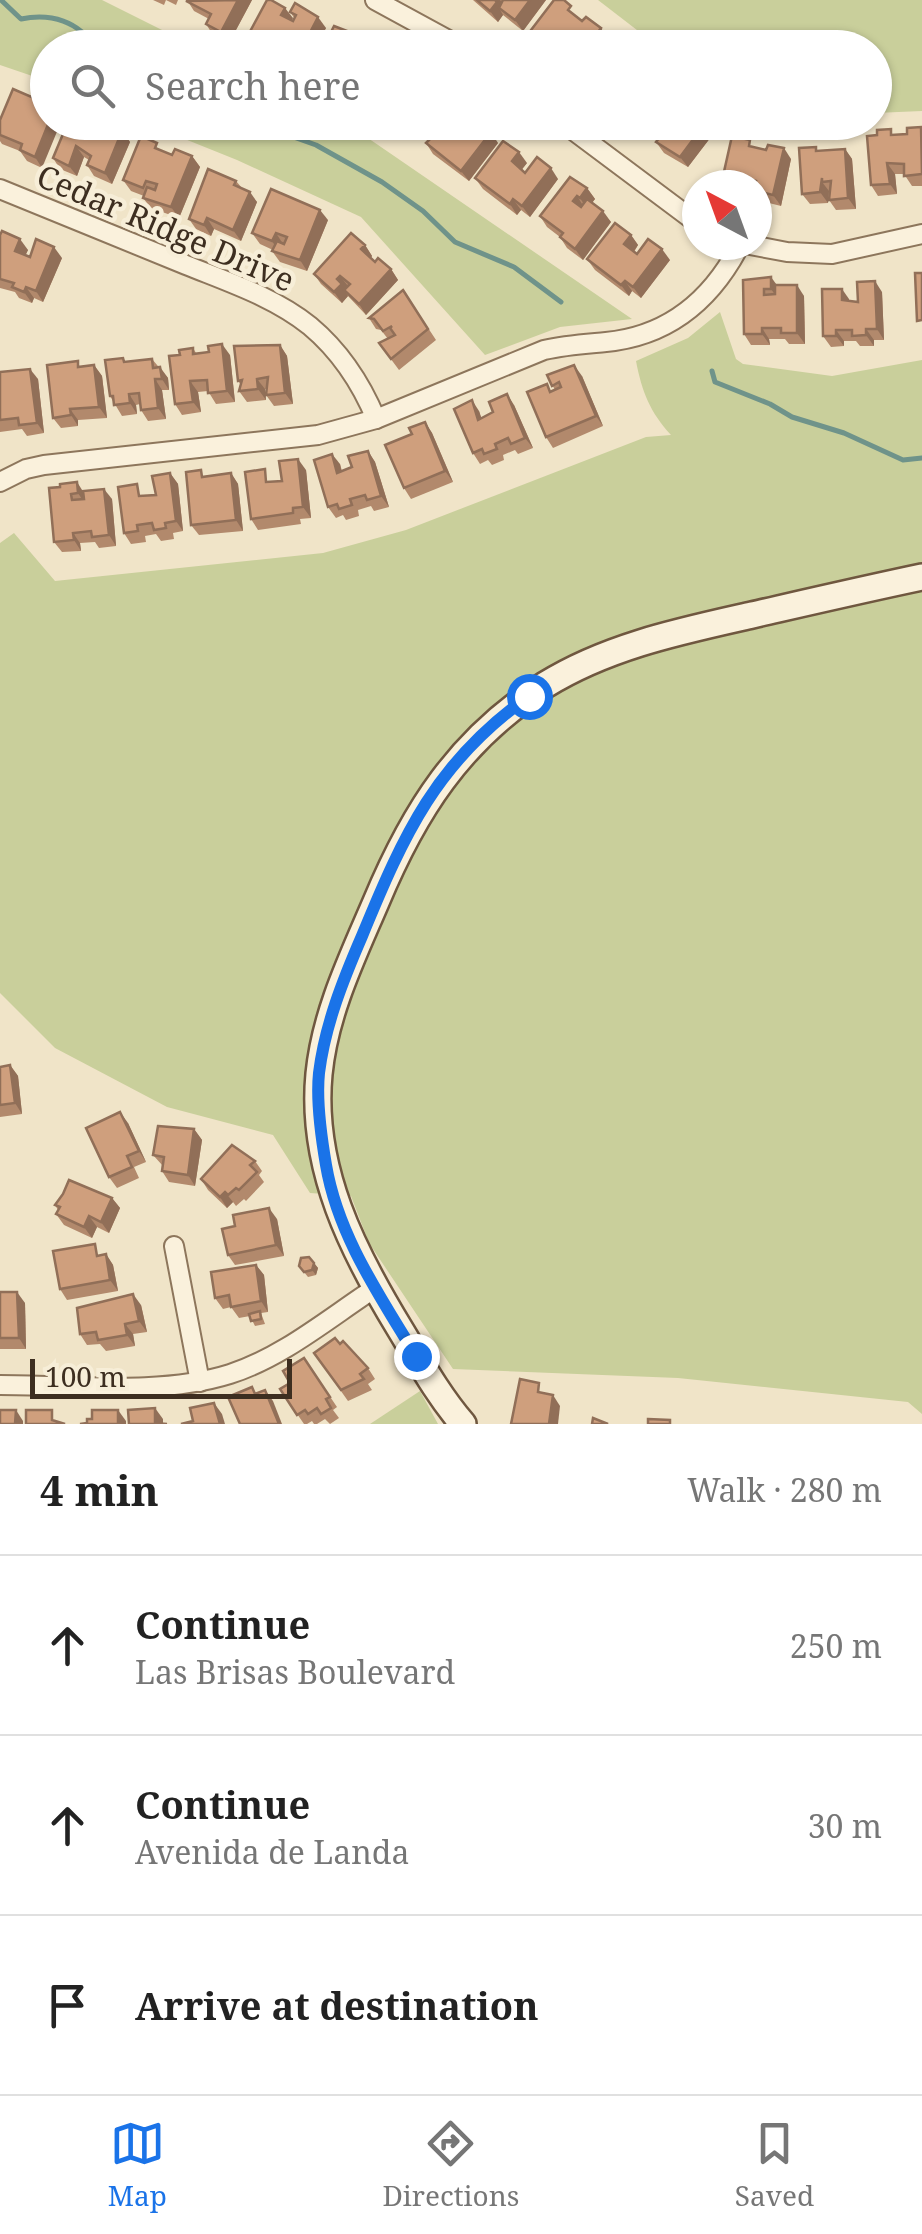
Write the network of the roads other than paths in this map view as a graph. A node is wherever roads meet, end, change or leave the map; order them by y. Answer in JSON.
{"nodes":[{"id":1,"x":375,"y":0,"type":"edge"},
{"id":2,"x":430,"y":30,"type":"edge"},
{"id":3,"x":586,"y":140,"type":"edge"},
{"id":4,"x":0,"y":189,"type":"edge"},
{"id":5,"x":682,"y":212,"type":"edge"},
{"id":6,"x":922,"y":234,"type":"edge"},
{"id":7,"x":772,"y":249,"type":"edge"},
{"id":8,"x":730,"y":260,"type":"edge"},
{"id":9,"x":376,"y":419,"type":"junction"},
{"id":10,"x":0,"y":482,"type":"edge"},
{"id":11,"x":922,"y":577,"type":"edge"},
{"id":12,"x":174,"y":1246,"type":"dead end"},
{"id":13,"x":375,"y":1288,"type":"junction"},
{"id":14,"x":200,"y":1382,"type":"junction"},
{"id":15,"x":0,"y":1385,"type":"edge"},
{"id":16,"x":462,"y":1424,"type":"edge"}],
"edges":[{"from":1,"to":2,"type":"street"},
{"from":3,"to":5,"type":"street"},
{"from":4,"to":9,"type":"street","name":"Cedar Ridge Drive"},
{"from":6,"to":7,"type":"street"},
{"from":8,"to":9,"type":"street"},
{"from":9,"to":10,"type":"street"},
{"from":11,"to":13,"type":"street"},
{"from":12,"to":14,"type":"street"},
{"from":13,"to":14,"type":"street"},
{"from":13,"to":16,"type":"street"},
{"from":14,"to":15,"type":"street"}]}
